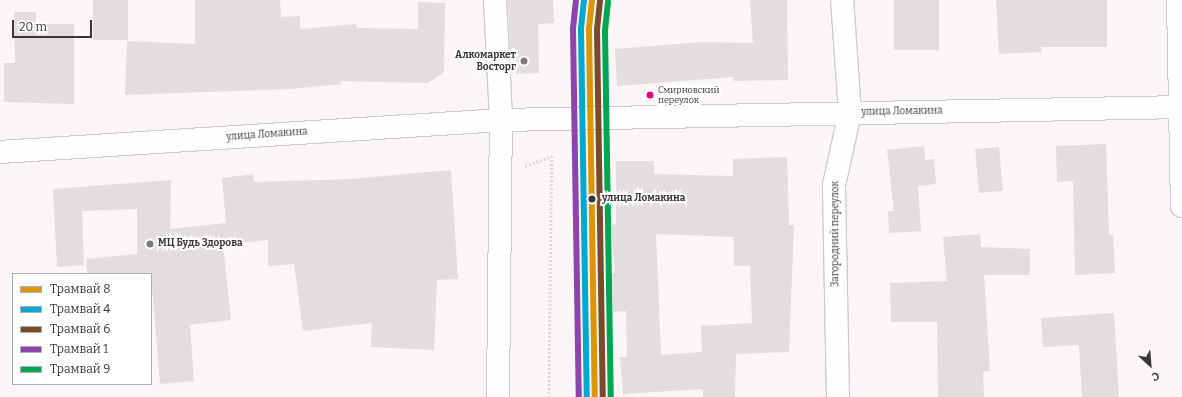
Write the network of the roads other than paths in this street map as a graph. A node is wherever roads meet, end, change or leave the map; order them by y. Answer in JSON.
{"nodes":[{"id":1,"x":495,"y":0,"type":"edge"},
{"id":2,"x":842,"y":0,"type":"edge"},
{"id":3,"x":1178,"y":0,"type":"edge"},
{"id":4,"x":1181,"y":107,"type":"edge"},
{"id":5,"x":850,"y":113,"type":"junction"},
{"id":6,"x":501,"y":120,"type":"junction"},
{"id":7,"x":0,"y":152,"type":"edge"},
{"id":8,"x":1182,"y":206,"type":"edge"},
{"id":9,"x":498,"y":397,"type":"edge"},
{"id":10,"x":838,"y":397,"type":"edge"}],
"edges":[{"from":1,"to":6,"type":"main road"},
{"from":2,"to":5,"type":"main road","name":"Загородний переулок"},
{"from":3,"to":4,"type":"main road"},
{"from":4,"to":5,"type":"main road","name":"улица Ломакина"},
{"from":4,"to":8,"type":"main road"},
{"from":5,"to":6,"type":"main road","name":"улица Ломакина"},
{"from":5,"to":10,"type":"main road","name":"Загородний переулок"},
{"from":6,"to":7,"type":"main road","name":"улица Ломакина"},
{"from":6,"to":9,"type":"main road"}]}
